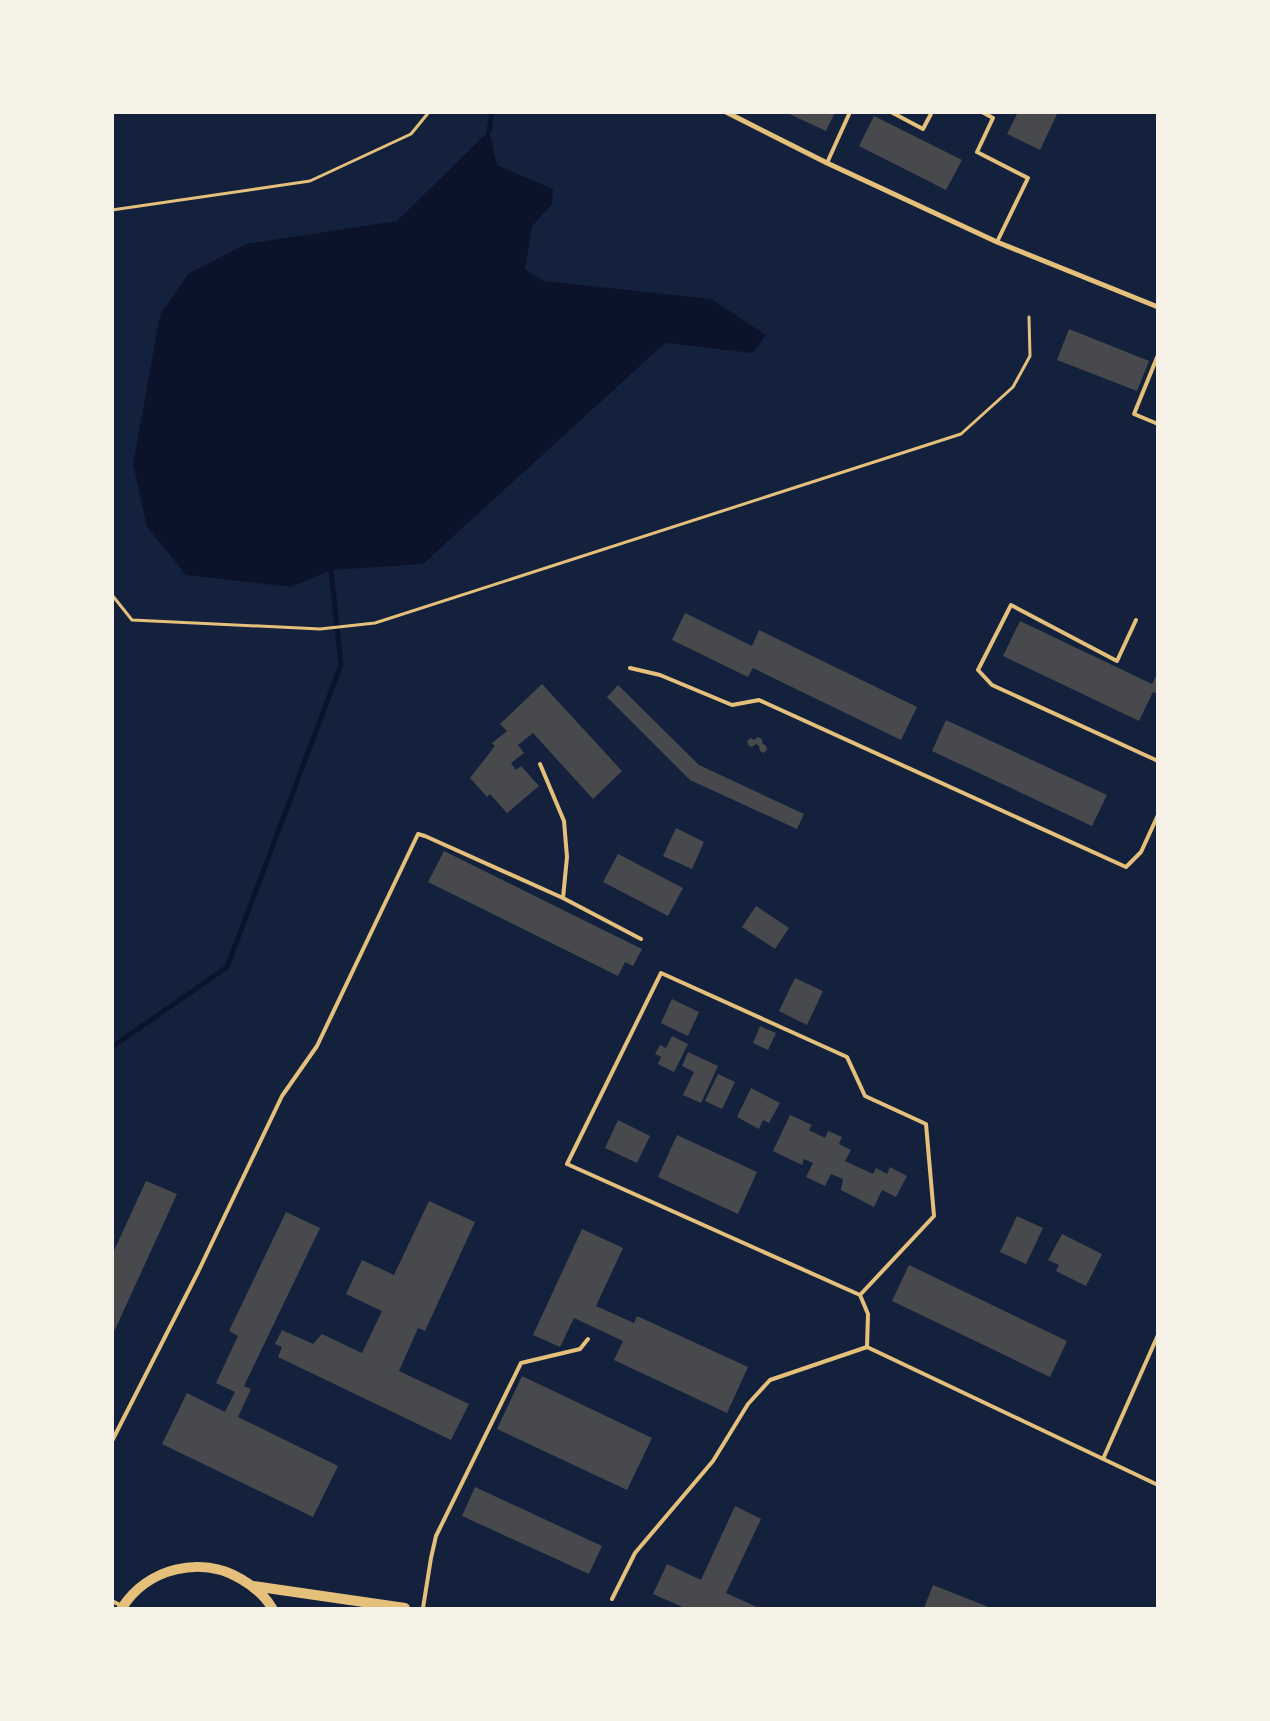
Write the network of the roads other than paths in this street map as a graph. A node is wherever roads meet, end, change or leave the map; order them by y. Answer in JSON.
{"nodes":[{"id":1,"x":726,"y":112,"type":"edge"},
{"id":2,"x":850,"y":112,"type":"edge"},
{"id":3,"x":891,"y":112,"type":"edge"},
{"id":4,"x":932,"y":112,"type":"edge"},
{"id":5,"x":982,"y":112,"type":"edge"},
{"id":6,"x":827,"y":163,"type":"junction"},
{"id":7,"x":997,"y":242,"type":"junction"},
{"id":8,"x":1158,"y":307,"type":"edge"},
{"id":9,"x":1158,"y":354,"type":"edge"},
{"id":10,"x":1158,"y":424,"type":"edge"},
{"id":11,"x":1136,"y":620,"type":"dead end"},
{"id":12,"x":630,"y":668,"type":"dead end"},
{"id":13,"x":1158,"y":761,"type":"edge"},
{"id":14,"x":540,"y":764,"type":"dead end"},
{"id":15,"x":1158,"y":814,"type":"edge"},
{"id":16,"x":563,"y":898,"type":"junction"},
{"id":17,"x":641,"y":939,"type":"dead end"},
{"id":18,"x":860,"y":1295,"type":"junction"},
{"id":19,"x":1158,"y":1335,"type":"edge"},
{"id":20,"x":588,"y":1339,"type":"dead end"},
{"id":21,"x":866,"y":1347,"type":"junction"},
{"id":22,"x":112,"y":1440,"type":"edge"},
{"id":23,"x":1103,"y":1459,"type":"junction"},
{"id":24,"x":1158,"y":1485,"type":"edge"},
{"id":25,"x":253,"y":1586,"type":"junction"},
{"id":26,"x":612,"y":1598,"type":"dead end"},
{"id":27,"x":112,"y":1601,"type":"edge"},
{"id":28,"x":122,"y":1607,"type":"edge"},
{"id":29,"x":272,"y":1608,"type":"edge"},
{"id":30,"x":405,"y":1608,"type":"edge"},
{"id":31,"x":422,"y":1608,"type":"edge"}],
"edges":[{"from":1,"to":6,"type":"street"},
{"from":2,"to":6,"type":"lane"},
{"from":3,"to":4,"type":"lane"},
{"from":5,"to":7,"type":"lane"},
{"from":6,"to":7,"type":"street"},
{"from":7,"to":8,"type":"street"},
{"from":9,"to":10,"type":"lane"},
{"from":11,"to":13,"type":"lane"},
{"from":12,"to":15,"type":"lane"},
{"from":14,"to":16,"type":"lane"},
{"from":16,"to":17,"type":"lane"},
{"from":16,"to":22,"type":"lane"},
{"from":18,"to":18,"type":"lane"},
{"from":18,"to":21,"type":"lane"},
{"from":19,"to":23,"type":"lane"},
{"from":20,"to":31,"type":"lane"},
{"from":21,"to":23,"type":"lane"},
{"from":21,"to":26,"type":"lane"},
{"from":23,"to":24,"type":"lane"},
{"from":25,"to":28,"type":"main road"},
{"from":25,"to":29,"type":"main road"},
{"from":25,"to":30,"type":"main road"},
{"from":27,"to":28,"type":"lane"}]}
